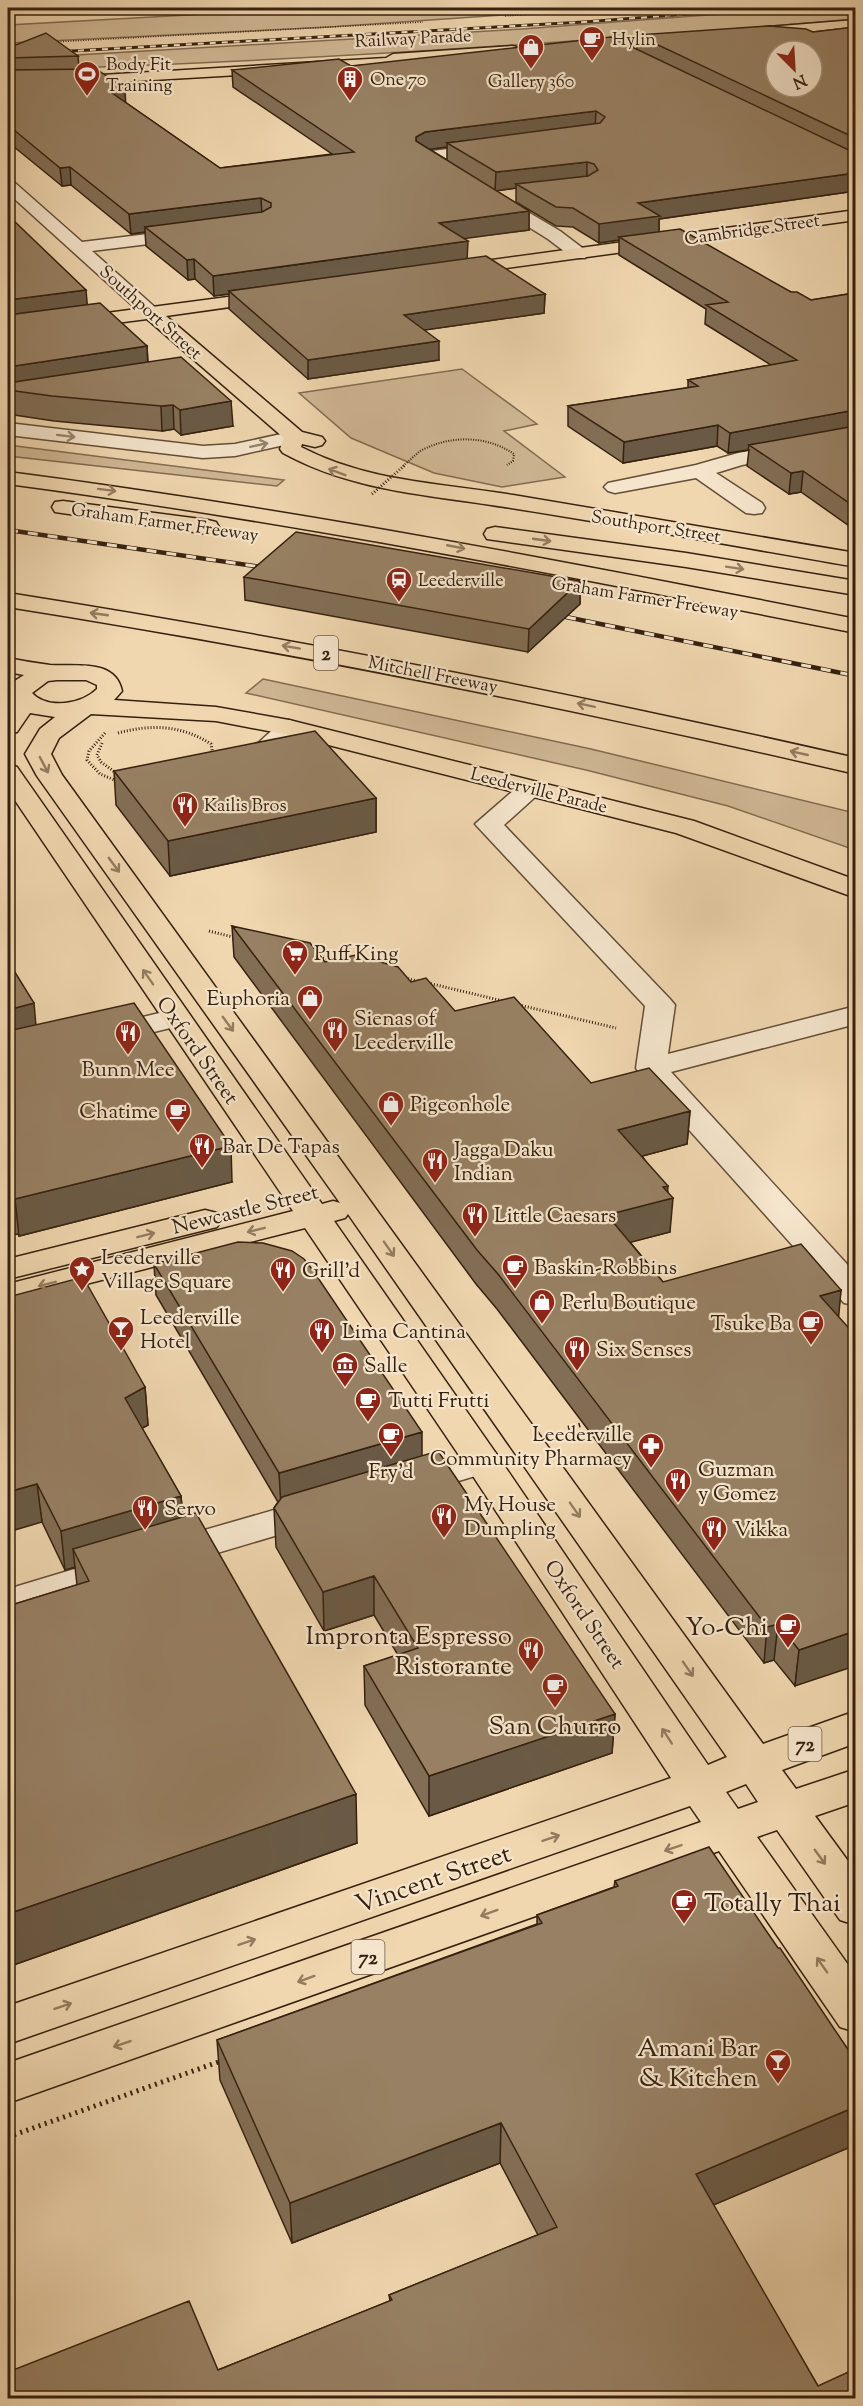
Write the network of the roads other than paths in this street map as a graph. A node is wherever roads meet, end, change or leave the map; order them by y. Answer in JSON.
{"nodes":[{"id":1,"x":855,"y":24,"type":"edge"},
{"id":2,"x":855,"y":29,"type":"edge"},
{"id":3,"x":695,"y":40,"type":"edge"},
{"id":4,"x":610,"y":46,"type":"junction"},
{"id":5,"x":566,"y":49,"type":"edge"},
{"id":6,"x":632,"y":57,"type":"edge"},
{"id":7,"x":8,"y":75,"type":"edge"},
{"id":8,"x":8,"y":81,"type":"edge"},
{"id":9,"x":503,"y":147,"type":"edge"},
{"id":10,"x":8,"y":185,"type":"edge"},
{"id":11,"x":516,"y":195,"type":"edge"},
{"id":12,"x":492,"y":198,"type":"junction"},
{"id":13,"x":855,"y":205,"type":"edge"},
{"id":14,"x":855,"y":215,"type":"edge"},
{"id":15,"x":57,"y":228,"type":"junction"},
{"id":16,"x":37,"y":230,"type":"dead end"},
{"id":17,"x":207,"y":231,"type":"edge"},
{"id":18,"x":77,"y":247,"type":"junction"},
{"id":19,"x":56,"y":248,"type":"dead end"},
{"id":20,"x":572,"y":249,"type":"junction"},
{"id":21,"x":437,"y":268,"type":"edge"},
{"id":22,"x":286,"y":289,"type":"edge"},
{"id":23,"x":146,"y":308,"type":"junction"},
{"id":24,"x":8,"y":322,"type":"edge"},
{"id":25,"x":8,"y":332,"type":"edge"},
{"id":26,"x":214,"y":368,"type":"junction"},
{"id":27,"x":193,"y":371,"type":"edge"},
{"id":28,"x":8,"y":429,"type":"edge"},
{"id":29,"x":295,"y":437,"type":"junction"},
{"id":30,"x":855,"y":438,"type":"edge"},
{"id":31,"x":700,"y":471,"type":"junction"},
{"id":32,"x":8,"y":478,"type":"edge"},
{"id":33,"x":615,"y":487,"type":"dead end"},
{"id":34,"x":150,"y":495,"type":"junction"},
{"id":35,"x":42,"y":504,"type":"dead end"},
{"id":36,"x":754,"y":508,"type":"dead end"},
{"id":37,"x":855,"y":560,"type":"edge"},
{"id":38,"x":855,"y":588,"type":"edge"},
{"id":39,"x":8,"y":600,"type":"edge"},
{"id":40,"x":855,"y":628,"type":"edge"},
{"id":41,"x":8,"y":665,"type":"edge"},
{"id":42,"x":53,"y":672,"type":"junction"},
{"id":43,"x":110,"y":686,"type":"junction"},
{"id":44,"x":17,"y":695,"type":"edge"},
{"id":45,"x":86,"y":707,"type":"junction"},
{"id":46,"x":216,"y":714,"type":"junction"},
{"id":47,"x":8,"y":727,"type":"edge"},
{"id":48,"x":289,"y":728,"type":"junction"},
{"id":49,"x":220,"y":764,"type":"edge"},
{"id":50,"x":855,"y":766,"type":"edge"},
{"id":51,"x":8,"y":772,"type":"edge"},
{"id":52,"x":531,"y":789,"type":"junction"},
{"id":53,"x":855,"y":890,"type":"edge"},
{"id":54,"x":855,"y":1015,"type":"edge"},
{"id":55,"x":176,"y":1018,"type":"junction"},
{"id":56,"x":82,"y":1040,"type":"edge"},
{"id":57,"x":651,"y":1068,"type":"junction"},
{"id":58,"x":350,"y":1194,"type":"junction"},
{"id":59,"x":306,"y":1206,"type":"junction"},
{"id":60,"x":8,"y":1269,"type":"edge"},
{"id":61,"x":8,"y":1294,"type":"edge"},
{"id":62,"x":855,"y":1295,"type":"edge"},
{"id":63,"x":482,"y":1461,"type":"junction"},
{"id":64,"x":8,"y":1603,"type":"edge"},
{"id":65,"x":855,"y":1726,"type":"edge"},
{"id":66,"x":754,"y":1764,"type":"junction"},
{"id":67,"x":699,"y":1785,"type":"junction"},
{"id":68,"x":855,"y":1785,"type":"edge"},
{"id":69,"x":786,"y":1809,"type":"junction"},
{"id":70,"x":728,"y":1829,"type":"junction"},
{"id":71,"x":855,"y":1906,"type":"edge"},
{"id":72,"x":855,"y":2013,"type":"edge"},
{"id":73,"x":8,"y":2025,"type":"edge"},
{"id":74,"x":8,"y":2083,"type":"edge"}],
"edges":[{"from":1,"to":2,"type":"main road"},
{"from":3,"to":4,"type":"main road"},
{"from":4,"to":5,"type":"main road"},
{"from":4,"to":6,"type":"street"},
{"from":7,"to":8,"type":"main road","name":"Railway Parade"},
{"from":9,"to":12,"type":"street"},
{"from":10,"to":15,"type":"street","name":"Southport Street"},
{"from":11,"to":12,"type":"street"},
{"from":12,"to":20,"type":"street"},
{"from":13,"to":20,"type":"main road","name":"Cambridge Street"},
{"from":14,"to":20,"type":"main road","name":"Cambridge Street"},
{"from":15,"to":16,"type":"street"},
{"from":15,"to":18,"type":"street","name":"Southport Street"},
{"from":17,"to":18,"type":"street"},
{"from":18,"to":19,"type":"street"},
{"from":18,"to":23,"type":"street","name":"Southport Street"},
{"from":20,"to":21,"type":"main road","name":"Cambridge Street"},
{"from":22,"to":23,"type":"main road"},
{"from":23,"to":24,"type":"main road"},
{"from":23,"to":25,"type":"main road"},
{"from":23,"to":26,"type":"main road","name":"Southport Street"},
{"from":26,"to":27,"type":"street"},
{"from":26,"to":29,"type":"main road","name":"Southport Street"},
{"from":28,"to":29,"type":"street","one_way":true},
{"from":29,"to":37,"type":"main road","name":"Southport Street"},
{"from":30,"to":31,"type":"street"},
{"from":31,"to":33,"type":"street"},
{"from":31,"to":36,"type":"street"},
{"from":32,"to":34,"type":"main road","one_way":true},
{"from":34,"to":38,"type":"main road","one_way":true},
{"from":34,"to":40,"type":"main road","one_way":true},
{"from":35,"to":40,"type":"main road","name":"Graham Farmer Freeway"},
{"from":50,"to":39,"type":"main road","name":"Mitchell Freeway","number":"2","one_way":true},
{"from":41,"to":42,"type":"main road"},
{"from":42,"to":43,"type":"main road","name":"Leederville Parade"},
{"from":42,"to":44,"type":"main road"},
{"from":43,"to":45,"type":"main road"},
{"from":43,"to":46,"type":"main road","name":"Leederville Parade"},
{"from":44,"to":45,"type":"main road","name":"Leederville Parade"},
{"from":44,"to":47,"type":"main road"},
{"from":45,"to":46,"type":"main road","name":"Leederville Parade"},
{"from":45,"to":58,"type":"main road","name":"Oxford Street","one_way":true},
{"from":46,"to":48,"type":"main road","name":"Leederville Parade"},
{"from":48,"to":49,"type":"street"},
{"from":48,"to":52,"type":"main road","name":"Leederville Parade"},
{"from":55,"to":51,"type":"main road","name":"Oxford Street","one_way":true},
{"from":52,"to":53,"type":"main road","name":"Leederville Parade"},
{"from":52,"to":57,"type":"street"},
{"from":54,"to":57,"type":"street"},
{"from":55,"to":56,"type":"street"},
{"from":55,"to":59,"type":"main road","name":"Oxford Street"},
{"from":57,"to":62,"type":"street"},
{"from":58,"to":59,"type":"main road","name":"Newcastle Street"},
{"from":58,"to":66,"type":"main road","name":"Oxford Street","one_way":true},
{"from":60,"to":59,"type":"main road","name":"Newcastle Street","one_way":true},
{"from":59,"to":61,"type":"main road","name":"Newcastle Street","one_way":true},
{"from":59,"to":63,"type":"main road","name":"Oxford Street"},
{"from":63,"to":64,"type":"street"},
{"from":67,"to":63,"type":"main road","name":"Oxford Street","one_way":true},
{"from":65,"to":66,"type":"main road","name":"Vincent Street","number":"72"},
{"from":66,"to":67,"type":"main road","name":"Vincent Street","number":"72"},
{"from":66,"to":69,"type":"main road","name":"Oxford Street"},
{"from":67,"to":70,"type":"main road","name":"Oxford Street"},
{"from":73,"to":67,"type":"main road","name":"Vincent Street","number":"72","one_way":true},
{"from":68,"to":69,"type":"main road","number":"72"},
{"from":69,"to":70,"type":"main road","number":"72"},
{"from":69,"to":71,"type":"main road","name":"Oxford Street","one_way":true},
{"from":72,"to":70,"type":"main road","name":"Oxford Street","one_way":true},
{"from":70,"to":74,"type":"main road","number":"72","one_way":true}]}
